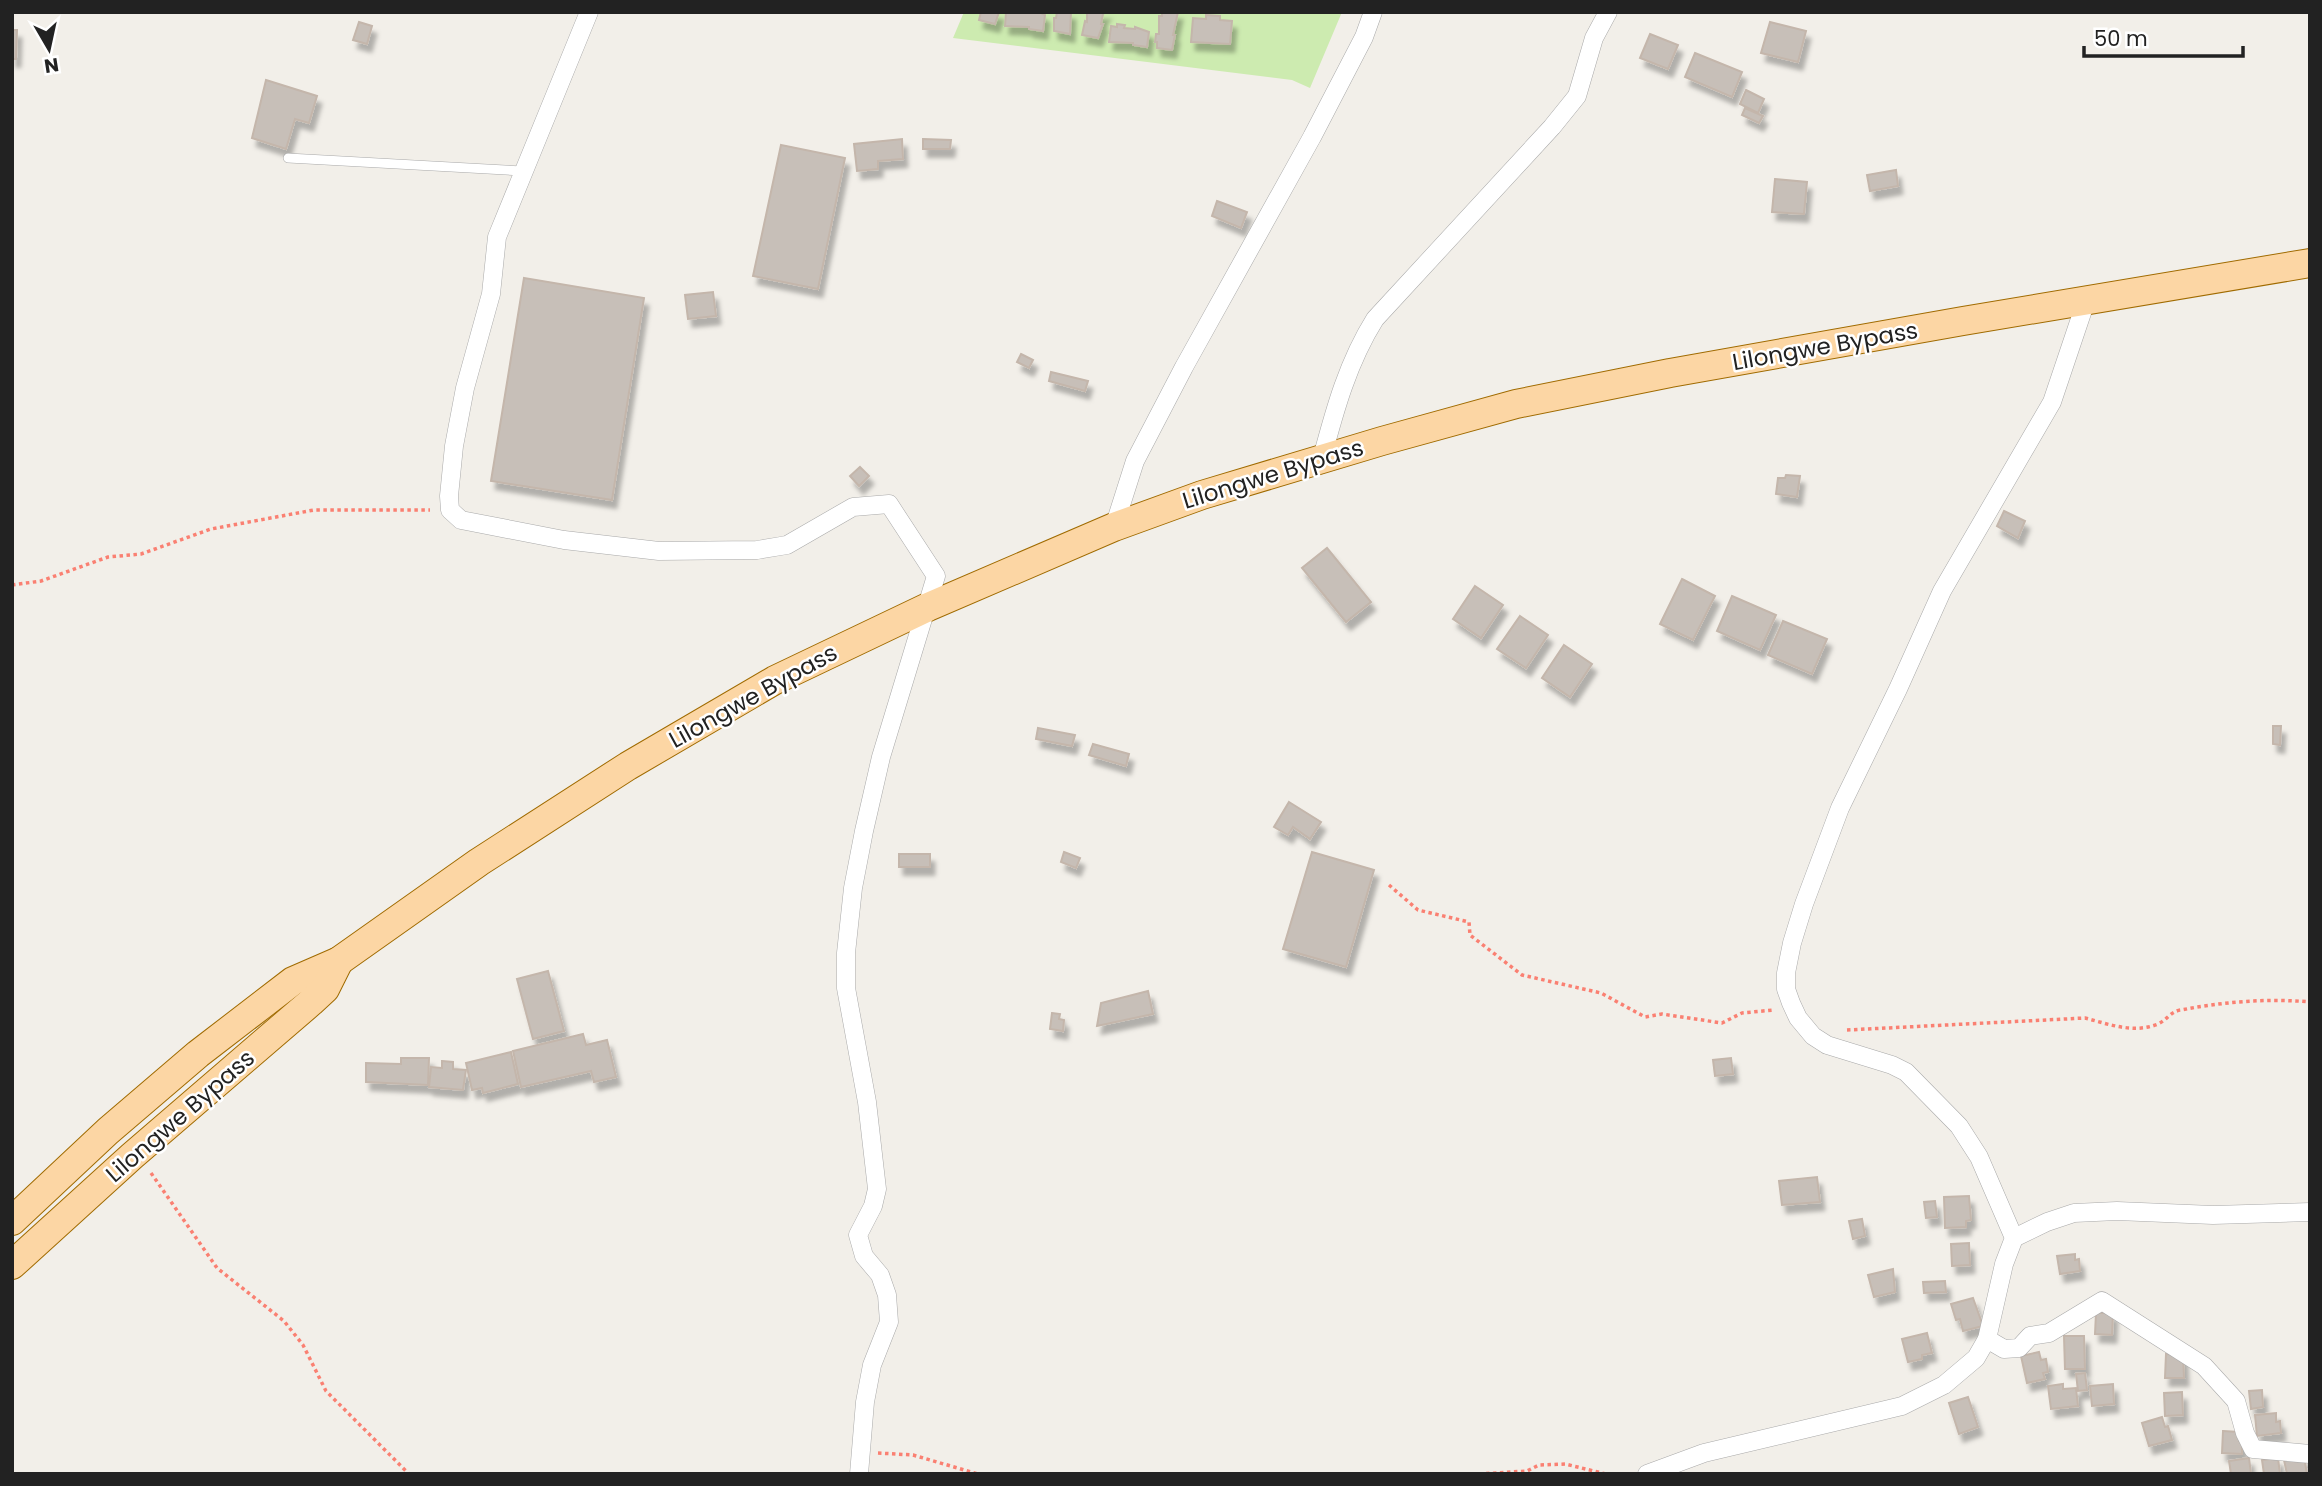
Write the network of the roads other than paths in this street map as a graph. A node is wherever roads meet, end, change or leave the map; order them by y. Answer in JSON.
{"nodes":[{"id":1,"x":589,"y":12,"type":"edge"},
{"id":2,"x":1373,"y":12,"type":"edge"},
{"id":3,"x":1608,"y":12,"type":"edge"},
{"id":4,"x":288,"y":158,"type":"dead end"},
{"id":5,"x":523,"y":172,"type":"junction"},
{"id":6,"x":2310,"y":263,"type":"edge"},
{"id":7,"x":2086,"y":301,"type":"junction"},
{"id":8,"x":1322,"y":458,"type":"junction"},
{"id":9,"x":1114,"y":527,"type":"junction"},
{"id":10,"x":928,"y":607,"type":"junction"},
{"id":11,"x":339,"y":961,"type":"junction"},
{"id":12,"x":2310,"y":1212,"type":"edge"},
{"id":13,"x":12,"y":1221,"type":"edge"},
{"id":14,"x":2014,"y":1238,"type":"junction"},
{"id":15,"x":12,"y":1265,"type":"edge"},
{"id":16,"x":1987,"y":1339,"type":"junction"},
{"id":17,"x":2310,"y":1454,"type":"edge"},
{"id":18,"x":859,"y":1474,"type":"edge"},
{"id":19,"x":1647,"y":1474,"type":"edge"}],
"edges":[{"from":1,"to":5,"type":"street"},
{"from":2,"to":9,"type":"street"},
{"from":3,"to":8,"type":"street"},
{"from":4,"to":5,"type":"lane"},
{"from":5,"to":10,"type":"street"},
{"from":6,"to":7,"type":"main road","name":"Lilongwe Bypass"},
{"from":7,"to":8,"type":"main road","name":"Lilongwe Bypass"},
{"from":7,"to":14,"type":"street"},
{"from":8,"to":9,"type":"main road","name":"Lilongwe Bypass"},
{"from":9,"to":10,"type":"main road","name":"Lilongwe Bypass"},
{"from":10,"to":11,"type":"main road","name":"Lilongwe Bypass"},
{"from":10,"to":18,"type":"street"},
{"from":11,"to":13,"type":"main road","name":"Lilongwe Bypass"},
{"from":11,"to":15,"type":"main road","name":"Lilongwe Bypass"},
{"from":12,"to":14,"type":"street"},
{"from":14,"to":16,"type":"street"},
{"from":16,"to":17,"type":"street"},
{"from":16,"to":19,"type":"street"}]}
